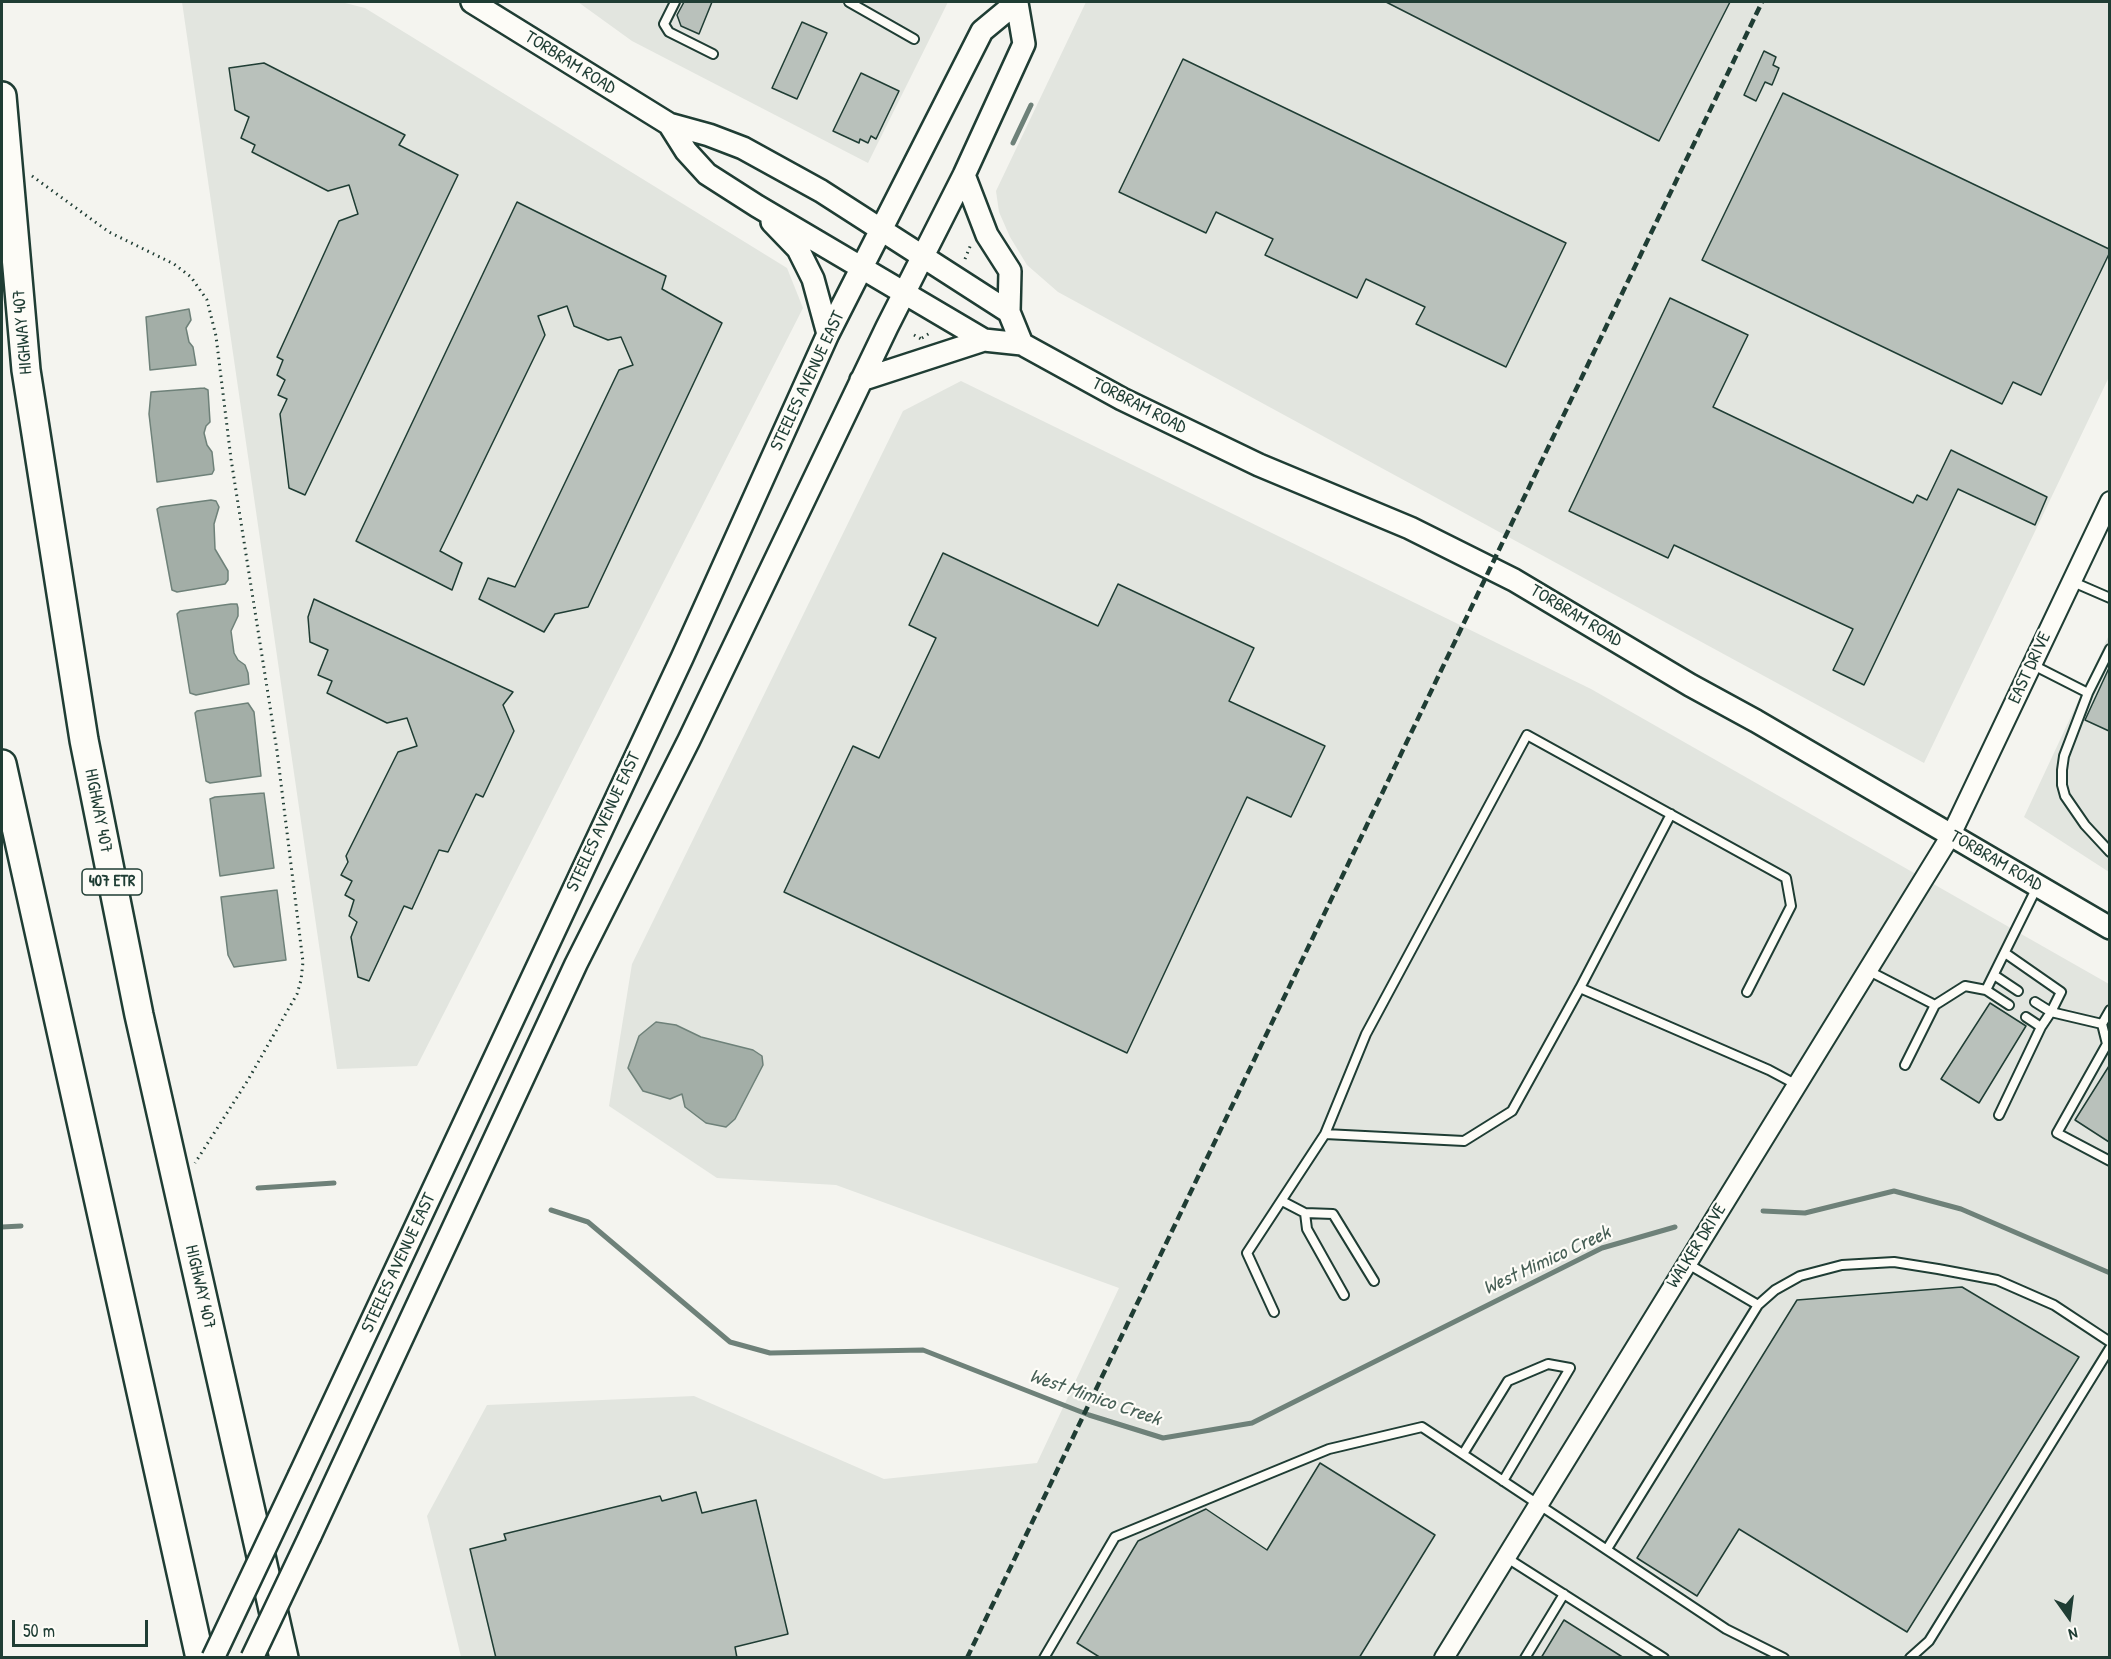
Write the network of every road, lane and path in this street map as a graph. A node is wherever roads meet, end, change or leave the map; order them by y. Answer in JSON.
{"nodes":[{"id":1,"x":472,"y":2,"type":"edge"},
{"id":2,"x":675,"y":2,"type":"edge"},
{"id":3,"x":849,"y":2,"type":"edge"},
{"id":4,"x":1017,"y":2,"type":"edge"},
{"id":5,"x":914,"y":39,"type":"dead end"},
{"id":6,"x":712,"y":54,"type":"dead end"},
{"id":7,"x":2,"y":96,"type":"edge"},
{"id":8,"x":669,"y":124,"type":"junction"},
{"id":9,"x":7,"y":157,"type":"junction"},
{"id":10,"x":964,"y":175,"type":"junction"},
{"id":11,"x":757,"y":206,"type":"junction"},
{"id":12,"x":882,"y":230,"type":"junction"},
{"id":13,"x":973,"y":239,"type":"dead end"},
{"id":14,"x":922,"y":256,"type":"junction"},
{"id":15,"x":964,"y":258,"type":"dead end"},
{"id":16,"x":862,"y":268,"type":"junction"},
{"id":17,"x":904,"y":293,"type":"junction"},
{"id":18,"x":1009,"y":312,"type":"junction"},
{"id":19,"x":930,"y":333,"type":"dead end"},
{"id":20,"x":828,"y":334,"type":"junction"},
{"id":21,"x":914,"y":335,"type":"dead end"},
{"id":22,"x":984,"y":340,"type":"junction"},
{"id":23,"x":1022,"y":344,"type":"junction"},
{"id":24,"x":861,"y":380,"type":"junction"},
{"id":25,"x":2109,"y":501,"type":"edge"},
{"id":26,"x":2072,"y":581,"type":"junction"},
{"id":27,"x":2109,"y":598,"type":"edge"},
{"id":28,"x":2109,"y":649,"type":"edge"},
{"id":29,"x":2032,"y":665,"type":"junction"},
{"id":30,"x":2088,"y":693,"type":"junction"},
{"id":31,"x":2,"y":764,"type":"edge"},
{"id":32,"x":1671,"y":814,"type":"junction"},
{"id":33,"x":1951,"y":835,"type":"junction"},
{"id":34,"x":2109,"y":852,"type":"edge"},
{"id":35,"x":2038,"y":886,"type":"junction"},
{"id":36,"x":2109,"y":928,"type":"edge"},
{"id":37,"x":2005,"y":953,"type":"junction"},
{"id":38,"x":1868,"y":970,"type":"junction"},
{"id":39,"x":1995,"y":975,"type":"junction"},
{"id":40,"x":1580,"y":988,"type":"junction"},
{"id":41,"x":1986,"y":990,"type":"junction"},
{"id":42,"x":2018,"y":991,"type":"dead end"},
{"id":43,"x":1747,"y":992,"type":"dead end"},
{"id":44,"x":2034,"y":1002,"type":"dead end"},
{"id":45,"x":1935,"y":1005,"type":"junction"},
{"id":46,"x":2009,"y":1005,"type":"dead end"},
{"id":47,"x":2109,"y":1010,"type":"edge"},
{"id":48,"x":2050,"y":1012,"type":"junction"},
{"id":49,"x":2026,"y":1017,"type":"dead end"},
{"id":50,"x":2102,"y":1024,"type":"junction"},
{"id":51,"x":2041,"y":1027,"type":"junction"},
{"id":52,"x":2108,"y":1044,"type":"edge"},
{"id":53,"x":1905,"y":1065,"type":"dead end"},
{"id":54,"x":1797,"y":1085,"type":"junction"},
{"id":55,"x":1999,"y":1115,"type":"dead end"},
{"id":56,"x":1325,"y":1134,"type":"junction"},
{"id":57,"x":2109,"y":1161,"type":"edge"},
{"id":58,"x":178,"y":1190,"type":"junction"},
{"id":59,"x":1282,"y":1201,"type":"junction"},
{"id":60,"x":1305,"y":1213,"type":"junction"},
{"id":61,"x":1687,"y":1263,"type":"junction"},
{"id":62,"x":1374,"y":1281,"type":"dead end"},
{"id":63,"x":1344,"y":1295,"type":"dead end"},
{"id":64,"x":1758,"y":1305,"type":"junction"},
{"id":65,"x":1274,"y":1312,"type":"dead end"},
{"id":66,"x":2109,"y":1342,"type":"edge"},
{"id":67,"x":2109,"y":1348,"type":"edge"},
{"id":68,"x":1463,"y":1454,"type":"junction"},
{"id":69,"x":1503,"y":1481,"type":"junction"},
{"id":70,"x":1539,"y":1503,"type":"junction"},
{"id":71,"x":1607,"y":1549,"type":"junction"},
{"id":72,"x":1507,"y":1558,"type":"junction"},
{"id":73,"x":1564,"y":1594,"type":"junction"},
{"id":74,"x":200,"y":1658,"type":"edge"},
{"id":75,"x":213,"y":1658,"type":"edge"},
{"id":76,"x":252,"y":1658,"type":"edge"},
{"id":77,"x":284,"y":1658,"type":"edge"},
{"id":78,"x":1044,"y":1658,"type":"edge"},
{"id":79,"x":1444,"y":1658,"type":"edge"},
{"id":80,"x":1525,"y":1658,"type":"edge"},
{"id":81,"x":1664,"y":1658,"type":"edge"},
{"id":82,"x":1784,"y":1658,"type":"edge"},
{"id":83,"x":1910,"y":1658,"type":"edge"}],
"edges":[{"from":1,"to":8,"type":"main road","name":"TORBRAM ROAD"},
{"from":2,"to":6,"type":"lane"},
{"from":3,"to":5,"type":"lane"},
{"from":4,"to":10,"type":"main road","name":"STEELES AVENUE EAST"},
{"from":4,"to":12,"type":"main road","name":"STEELES AVENUE EAST"},
{"from":7,"to":9,"type":"highway","name":"HIGHWAY 407","number":"407 ETR"},
{"from":8,"to":11,"type":"main road","name":"TORBRAM ROAD"},
{"from":8,"to":12,"type":"main road","name":"TORBRAM ROAD"},
{"from":9,"to":58,"type":"highway","name":"HIGHWAY 407","number":"407 ETR"},
{"from":9,"to":58,"type":"path"},
{"from":10,"to":14,"type":"main road","name":"STEELES AVENUE EAST"},
{"from":10,"to":18,"type":"main road"},
{"from":11,"to":16,"type":"main road","name":"TORBRAM ROAD"},
{"from":11,"to":20,"type":"main road"},
{"from":12,"to":14,"type":"main road","name":"TORBRAM ROAD"},
{"from":12,"to":16,"type":"main road","name":"STEELES AVENUE EAST"},
{"from":13,"to":15,"type":"path"},
{"from":14,"to":17,"type":"main road","name":"STEELES AVENUE EAST"},
{"from":14,"to":18,"type":"main road","name":"TORBRAM ROAD"},
{"from":16,"to":17,"type":"main road","name":"TORBRAM ROAD"},
{"from":16,"to":20,"type":"main road","name":"STEELES AVENUE EAST"},
{"from":17,"to":22,"type":"main road","name":"TORBRAM ROAD"},
{"from":17,"to":24,"type":"main road","name":"STEELES AVENUE EAST"},
{"from":18,"to":23,"type":"main road"},
{"from":19,"to":21,"type":"path"},
{"from":20,"to":75,"type":"main road","name":"STEELES AVENUE EAST","bridge":true},
{"from":22,"to":23,"type":"main road","name":"TORBRAM ROAD"},
{"from":22,"to":24,"type":"main road"},
{"from":23,"to":33,"type":"main road","name":"TORBRAM ROAD"},
{"from":24,"to":76,"type":"main road","name":"STEELES AVENUE EAST","bridge":true},
{"from":25,"to":26,"type":"street","name":"EAST DRIVE"},
{"from":26,"to":27,"type":"lane"},
{"from":26,"to":29,"type":"street","name":"EAST DRIVE"},
{"from":28,"to":30,"type":"lane"},
{"from":29,"to":30,"type":"lane"},
{"from":29,"to":33,"type":"street","name":"EAST DRIVE"},
{"from":30,"to":34,"type":"lane"},
{"from":31,"to":74,"type":"highway"},
{"from":32,"to":40,"type":"lane"},
{"from":32,"to":43,"type":"lane"},
{"from":32,"to":56,"type":"lane"},
{"from":33,"to":35,"type":"main road","name":"TORBRAM ROAD"},
{"from":33,"to":38,"type":"street","name":"WALKER DRIVE"},
{"from":35,"to":36,"type":"main road","name":"TORBRAM ROAD"},
{"from":35,"to":37,"type":"lane"},
{"from":37,"to":39,"type":"lane"},
{"from":37,"to":48,"type":"lane"},
{"from":38,"to":45,"type":"lane"},
{"from":38,"to":54,"type":"street","name":"WALKER DRIVE"},
{"from":39,"to":41,"type":"lane"},
{"from":39,"to":42,"type":"lane"},
{"from":40,"to":54,"type":"lane"},
{"from":40,"to":56,"type":"lane"},
{"from":41,"to":45,"type":"lane"},
{"from":41,"to":46,"type":"lane"},
{"from":44,"to":48,"type":"lane"},
{"from":45,"to":53,"type":"lane"},
{"from":47,"to":50,"type":"lane"},
{"from":48,"to":50,"type":"lane"},
{"from":48,"to":51,"type":"lane"},
{"from":49,"to":51,"type":"lane"},
{"from":50,"to":52,"type":"lane"},
{"from":51,"to":55,"type":"lane"},
{"from":52,"to":57,"type":"lane"},
{"from":54,"to":61,"type":"street","name":"WALKER DRIVE"},
{"from":56,"to":59,"type":"lane"},
{"from":58,"to":77,"type":"highway","name":"HIGHWAY 407","number":"407 ETR"},
{"from":59,"to":60,"type":"lane"},
{"from":59,"to":65,"type":"lane"},
{"from":60,"to":62,"type":"lane"},
{"from":60,"to":63,"type":"lane"},
{"from":61,"to":64,"type":"lane"},
{"from":61,"to":70,"type":"street","name":"WALKER DRIVE"},
{"from":64,"to":66,"type":"lane"},
{"from":64,"to":71,"type":"lane"},
{"from":67,"to":83,"type":"lane"},
{"from":68,"to":69,"type":"lane"},
{"from":68,"to":69,"type":"lane"},
{"from":68,"to":78,"type":"lane"},
{"from":69,"to":70,"type":"lane"},
{"from":70,"to":71,"type":"lane"},
{"from":70,"to":72,"type":"street","name":"WALKER DRIVE"},
{"from":71,"to":82,"type":"lane"},
{"from":72,"to":73,"type":"lane"},
{"from":72,"to":79,"type":"street","name":"WALKER DRIVE"},
{"from":73,"to":80,"type":"lane"},
{"from":73,"to":81,"type":"lane"}]}
